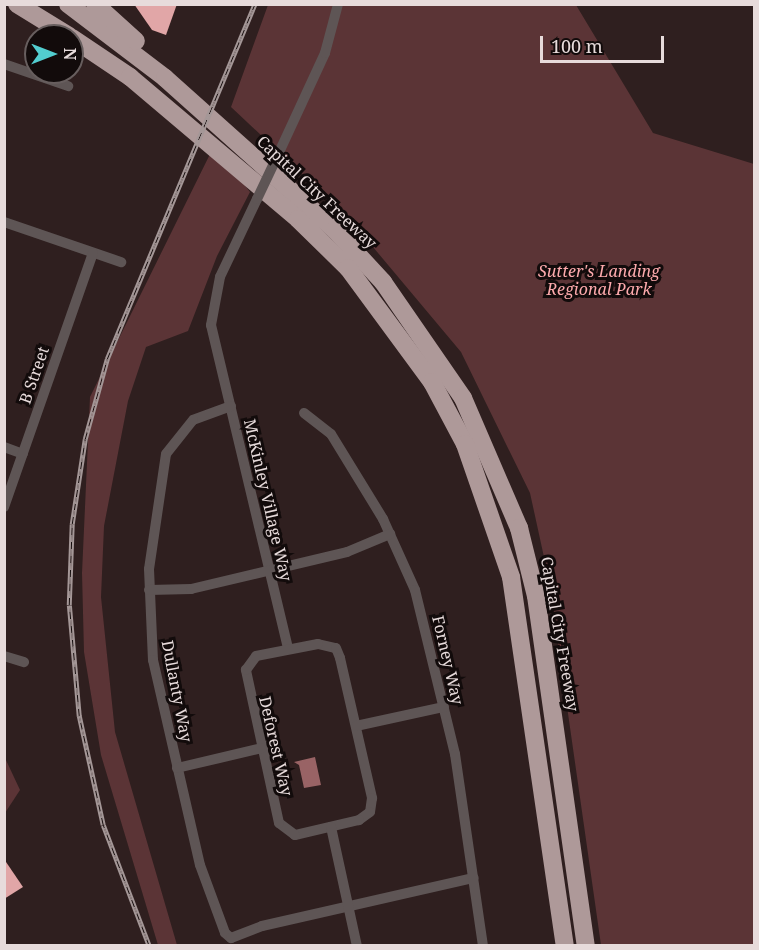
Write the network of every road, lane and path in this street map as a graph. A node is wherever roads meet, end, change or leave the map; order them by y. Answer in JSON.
{"nodes":[{"id":1,"x":17,"y":4,"type":"edge"},
{"id":2,"x":68,"y":4,"type":"edge"},
{"id":3,"x":94,"y":4,"type":"edge"},
{"id":4,"x":338,"y":4,"type":"edge"},
{"id":5,"x":4,"y":12,"type":"edge"},
{"id":6,"x":28,"y":24,"type":"edge"},
{"id":7,"x":49,"y":24,"type":"edge"},
{"id":8,"x":84,"y":47,"type":"edge"},
{"id":9,"x":84,"y":55,"type":"edge"},
{"id":10,"x":4,"y":64,"type":"edge"},
{"id":11,"x":165,"y":78,"type":"junction"},
{"id":12,"x":68,"y":86,"type":"dead end"},
{"id":13,"x":183,"y":120,"type":"junction"},
{"id":14,"x":4,"y":222,"type":"edge"},
{"id":15,"x":93,"y":253,"type":"junction"},
{"id":16,"x":121,"y":262,"type":"dead end"},
{"id":17,"x":231,"y":406,"type":"junction"},
{"id":18,"x":304,"y":413,"type":"dead end"},
{"id":19,"x":4,"y":447,"type":"edge"},
{"id":20,"x":23,"y":454,"type":"junction"},
{"id":21,"x":4,"y":507,"type":"edge"},
{"id":22,"x":390,"y":534,"type":"junction"},
{"id":23,"x":269,"y":570,"type":"junction"},
{"id":24,"x":149,"y":590,"type":"junction"},
{"id":25,"x":288,"y":648,"type":"junction"},
{"id":26,"x":4,"y":656,"type":"edge"},
{"id":27,"x":24,"y":662,"type":"dead end"},
{"id":28,"x":444,"y":707,"type":"junction"},
{"id":29,"x":356,"y":726,"type":"junction"},
{"id":30,"x":262,"y":748,"type":"junction"},
{"id":31,"x":177,"y":768,"type":"junction"},
{"id":32,"x":331,"y":827,"type":"junction"},
{"id":33,"x":474,"y":878,"type":"junction"},
{"id":34,"x":348,"y":905,"type":"junction"},
{"id":35,"x":232,"y":942,"type":"edge"},
{"id":36,"x":357,"y":945,"type":"edge"},
{"id":37,"x":483,"y":945,"type":"edge"},
{"id":38,"x":565,"y":945,"type":"edge"},
{"id":39,"x":586,"y":945,"type":"edge"}],
"edges":[{"from":1,"to":7,"type":"highway","name":"Capital City Freeway"},
{"from":2,"to":11,"type":"highway","name":"Capital City Freeway"},
{"from":3,"to":11,"type":"highway"},
{"from":4,"to":17,"type":"street","name":"McKinley Village Way","bridge":true},
{"from":5,"to":6,"type":"highway"},
{"from":8,"to":13,"type":"highway","name":"Capital City Freeway"},
{"from":9,"to":13,"type":"highway"},
{"from":10,"to":12,"type":"street"},
{"from":11,"to":39,"type":"highway","name":"Capital City Freeway"},
{"from":13,"to":38,"type":"highway","name":"Capital City Freeway"},
{"from":14,"to":15,"type":"street"},
{"from":15,"to":16,"type":"street"},
{"from":15,"to":20,"type":"street","name":"B Street"},
{"from":17,"to":23,"type":"street","name":"McKinley Village Way"},
{"from":17,"to":24,"type":"street","name":"Dullanty Way"},
{"from":18,"to":22,"type":"street","name":"Forney Way"},
{"from":19,"to":20,"type":"street"},
{"from":20,"to":21,"type":"street","name":"B Street"},
{"from":22,"to":23,"type":"street"},
{"from":22,"to":28,"type":"street","name":"Forney Way"},
{"from":23,"to":24,"type":"street"},
{"from":23,"to":25,"type":"street","name":"McKinley Village Way"},
{"from":24,"to":31,"type":"street","name":"Dullanty Way"},
{"from":25,"to":29,"type":"street"},
{"from":25,"to":30,"type":"street","name":"Deforest Way"},
{"from":26,"to":27,"type":"street"},
{"from":28,"to":29,"type":"street"},
{"from":28,"to":33,"type":"street","name":"Forney Way"},
{"from":29,"to":32,"type":"street"},
{"from":30,"to":31,"type":"street"},
{"from":30,"to":32,"type":"street","name":"Deforest Way"},
{"from":31,"to":35,"type":"street","name":"Dullanty Way"},
{"from":32,"to":34,"type":"street"},
{"from":33,"to":34,"type":"street","name":"Dullanty Way"},
{"from":33,"to":37,"type":"street","name":"Forney Way"},
{"from":34,"to":35,"type":"street","name":"Dullanty Way"},
{"from":34,"to":36,"type":"street"}]}
